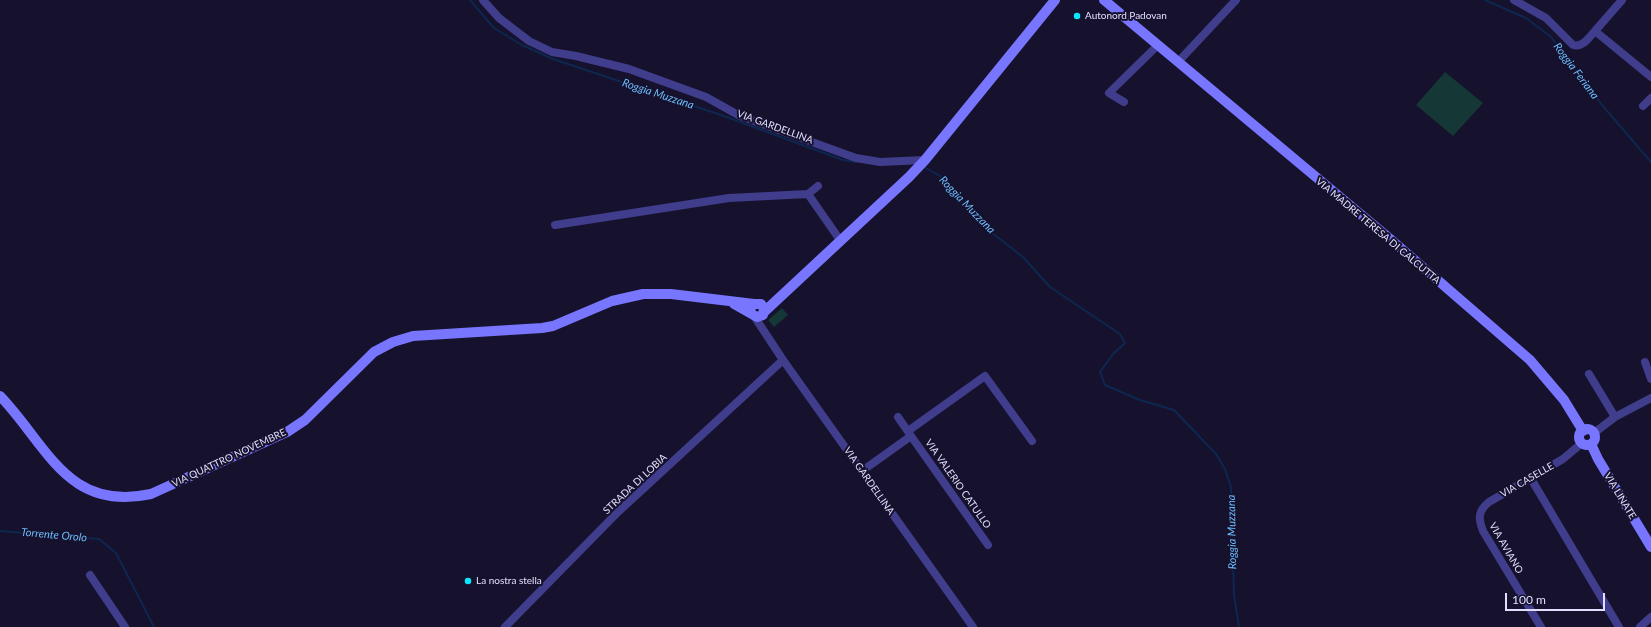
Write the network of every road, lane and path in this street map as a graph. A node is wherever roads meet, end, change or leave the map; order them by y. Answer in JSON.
{"nodes":[{"id":1,"x":483,"y":0,"type":"edge"},
{"id":2,"x":1055,"y":0,"type":"edge"},
{"id":3,"x":1104,"y":0,"type":"edge"},
{"id":4,"x":1236,"y":0,"type":"edge"},
{"id":5,"x":1514,"y":0,"type":"edge"},
{"id":6,"x":1622,"y":0,"type":"edge"},
{"id":7,"x":1595,"y":31,"type":"junction"},
{"id":8,"x":1158,"y":45,"type":"junction"},
{"id":9,"x":1178,"y":62,"type":"junction"},
{"id":10,"x":1651,"y":77,"type":"edge"},
{"id":11,"x":1651,"y":98,"type":"edge"},
{"id":12,"x":1124,"y":102,"type":"dead end"},
{"id":13,"x":1643,"y":106,"type":"dead end"},
{"id":14,"x":922,"y":163,"type":"junction"},
{"id":15,"x":818,"y":186,"type":"dead end"},
{"id":16,"x":808,"y":194,"type":"junction"},
{"id":17,"x":555,"y":225,"type":"dead end"},
{"id":18,"x":840,"y":240,"type":"junction"},
{"id":19,"x":757,"y":310,"type":"junction"},
{"id":20,"x":783,"y":360,"type":"junction"},
{"id":21,"x":1645,"y":362,"type":"dead end"},
{"id":22,"x":1589,"y":374,"type":"dead end"},
{"id":23,"x":1651,"y":379,"type":"edge"},
{"id":24,"x":0,"y":396,"type":"edge"},
{"id":25,"x":1651,"y":398,"type":"edge"},
{"id":26,"x":898,"y":417,"type":"dead end"},
{"id":27,"x":1615,"y":417,"type":"junction"},
{"id":28,"x":1583,"y":431,"type":"junction"},
{"id":29,"x":1594,"y":433,"type":"junction"},
{"id":30,"x":910,"y":434,"type":"junction"},
{"id":31,"x":1032,"y":441,"type":"dead end"},
{"id":32,"x":1587,"y":443,"type":"junction"},
{"id":33,"x":862,"y":470,"type":"junction"},
{"id":34,"x":1530,"y":477,"type":"junction"},
{"id":35,"x":1479,"y":521,"type":"joint"},
{"id":36,"x":988,"y":545,"type":"dead end"},
{"id":37,"x":1651,"y":547,"type":"edge"},
{"id":38,"x":90,"y":575,"type":"dead end"},
{"id":39,"x":1651,"y":618,"type":"edge"},
{"id":40,"x":125,"y":627,"type":"edge"},
{"id":41,"x":505,"y":627,"type":"edge"},
{"id":42,"x":974,"y":627,"type":"edge"},
{"id":43,"x":1541,"y":627,"type":"edge"},
{"id":44,"x":1619,"y":627,"type":"edge"},
{"id":45,"x":1640,"y":627,"type":"edge"}],
"edges":[{"from":1,"to":14,"type":"street","name":"VIA GARDELLINA"},
{"from":2,"to":14,"type":"street"},
{"from":3,"to":8,"type":"street","name":"VIA MADRE TERESA DI CALCUTTA"},
{"from":4,"to":9,"type":"street"},
{"from":5,"to":7,"type":"street"},
{"from":6,"to":7,"type":"street"},
{"from":7,"to":10,"type":"street"},
{"from":8,"to":9,"type":"street","name":"VIA MADRE TERESA DI CALCUTTA"},
{"from":8,"to":12,"type":"street"},
{"from":9,"to":28,"type":"street","name":"VIA MADRE TERESA DI CALCUTTA"},
{"from":11,"to":13,"type":"street"},
{"from":14,"to":18,"type":"street"},
{"from":15,"to":16,"type":"street"},
{"from":16,"to":17,"type":"street"},
{"from":16,"to":18,"type":"street"},
{"from":18,"to":19,"type":"street"},
{"from":19,"to":20,"type":"street","name":"VIA GARDELLINA"},
{"from":19,"to":24,"type":"street","name":"VIA QUATTRO NOVEMBRE"},
{"from":20,"to":33,"type":"street","name":"VIA GARDELLINA"},
{"from":20,"to":41,"type":"street","name":"STRADA DI LOBIA"},
{"from":21,"to":23,"type":"street"},
{"from":22,"to":27,"type":"street"},
{"from":25,"to":27,"type":"street"},
{"from":26,"to":30,"type":"street","name":"VIA VALERIO CATULLO"},
{"from":27,"to":29,"type":"street"},
{"from":28,"to":29,"type":"street"},
{"from":28,"to":32,"type":"street"},
{"from":29,"to":32,"type":"street"},
{"from":30,"to":31,"type":"street","name":"VIA VALERIO CATULLO"},
{"from":30,"to":33,"type":"street","name":"VIA VALERIO CATULLO"},
{"from":30,"to":36,"type":"street","name":"VIA VALERIO CATULLO"},
{"from":32,"to":34,"type":"street","name":"VIA CASELLE"},
{"from":32,"to":37,"type":"street","name":"VIA LINATE"},
{"from":33,"to":42,"type":"street","name":"VIA GARDELLINA"},
{"from":34,"to":35,"type":"street","name":"VIA CASELLE"},
{"from":34,"to":44,"type":"street"},
{"from":35,"to":43,"type":"street","name":"VIA AVIANO"},
{"from":38,"to":40,"type":"street"},
{"from":39,"to":45,"type":"street"}]}
